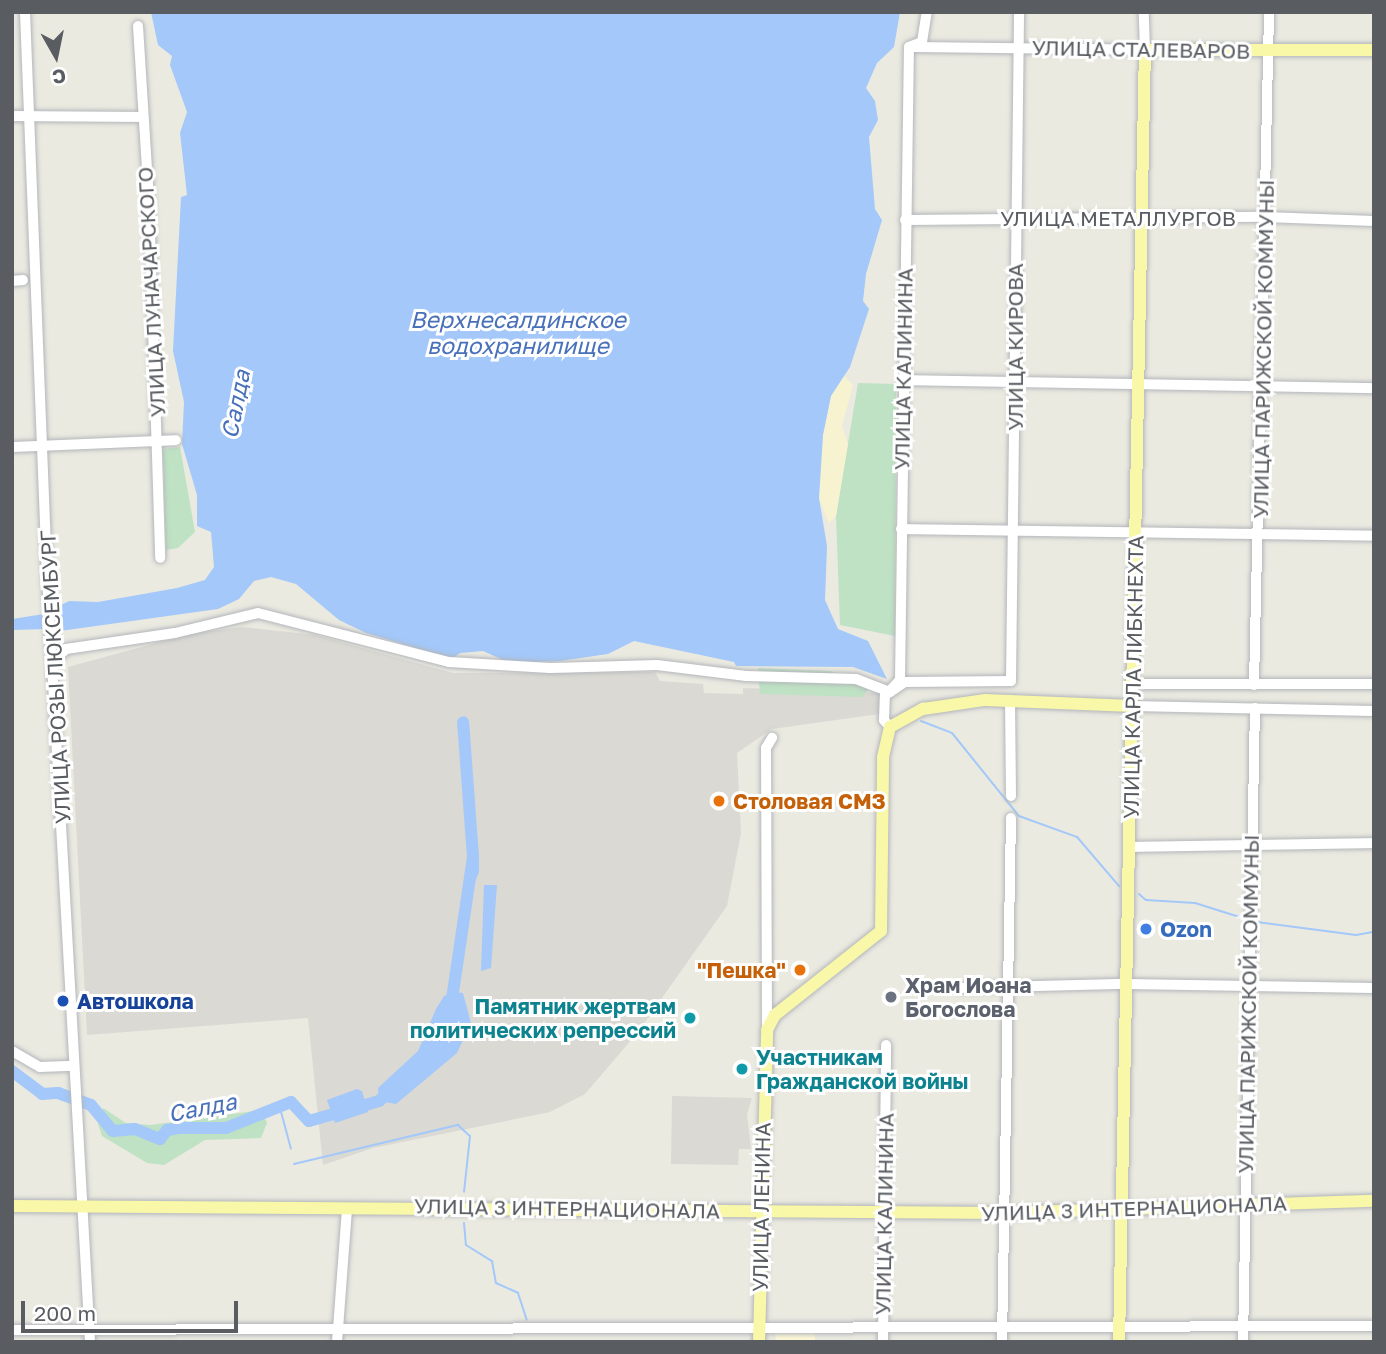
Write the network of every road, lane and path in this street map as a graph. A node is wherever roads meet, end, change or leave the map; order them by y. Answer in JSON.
{"nodes":[{"id":1,"x":25,"y":12,"type":"edge"},
{"id":2,"x":926,"y":12,"type":"edge"},
{"id":3,"x":1019,"y":12,"type":"edge"},
{"id":4,"x":1144,"y":12,"type":"edge"},
{"id":5,"x":1269,"y":12,"type":"edge"},
{"id":6,"x":138,"y":26,"type":"dead end"},
{"id":7,"x":909,"y":47,"type":"junction"},
{"id":8,"x":1018,"y":47,"type":"junction"},
{"id":9,"x":1145,"y":50,"type":"junction"},
{"id":10,"x":1268,"y":50,"type":"junction"},
{"id":11,"x":1374,"y":50,"type":"edge"},
{"id":12,"x":30,"y":115,"type":"junction"},
{"id":13,"x":12,"y":116,"type":"edge"},
{"id":14,"x":142,"y":117,"type":"junction"},
{"id":15,"x":1265,"y":217,"type":"junction"},
{"id":16,"x":1016,"y":218,"type":"junction"},
{"id":17,"x":1141,"y":219,"type":"junction"},
{"id":18,"x":905,"y":220,"type":"junction"},
{"id":19,"x":1374,"y":221,"type":"edge"},
{"id":20,"x":903,"y":380,"type":"junction"},
{"id":21,"x":1014,"y":384,"type":"junction"},
{"id":22,"x":1137,"y":386,"type":"junction"},
{"id":23,"x":1264,"y":386,"type":"junction"},
{"id":24,"x":1374,"y":388,"type":"edge"},
{"id":25,"x":176,"y":440,"type":"dead end"},
{"id":26,"x":158,"y":441,"type":"junction"},
{"id":27,"x":43,"y":446,"type":"junction"},
{"id":28,"x":12,"y":447,"type":"edge"},
{"id":29,"x":901,"y":529,"type":"junction"},
{"id":30,"x":1014,"y":533,"type":"junction"},
{"id":31,"x":1136,"y":533,"type":"junction"},
{"id":32,"x":1259,"y":534,"type":"junction"},
{"id":33,"x":1374,"y":536,"type":"edge"},
{"id":34,"x":160,"y":558,"type":"dead end"},
{"id":35,"x":55,"y":659,"type":"junction"},
{"id":36,"x":1133,"y":684,"type":"junction"},
{"id":37,"x":1374,"y":684,"type":"edge"},
{"id":38,"x":1254,"y":685,"type":"junction"},
{"id":39,"x":890,"y":692,"type":"junction"},
{"id":40,"x":1010,"y":701,"type":"junction"},
{"id":41,"x":1132,"y":706,"type":"junction"},
{"id":42,"x":1255,"y":708,"type":"junction"},
{"id":43,"x":1374,"y":710,"type":"edge"},
{"id":44,"x":890,"y":727,"type":"junction"},
{"id":45,"x":772,"y":738,"type":"dead end"},
{"id":46,"x":1011,"y":796,"type":"dead end"},
{"id":47,"x":1011,"y":818,"type":"dead end"},
{"id":48,"x":1374,"y":844,"type":"edge"},
{"id":49,"x":1130,"y":848,"type":"junction"},
{"id":50,"x":1252,"y":849,"type":"junction"},
{"id":51,"x":1127,"y":984,"type":"junction"},
{"id":52,"x":1005,"y":985,"type":"junction"},
{"id":53,"x":1249,"y":986,"type":"junction"},
{"id":54,"x":958,"y":988,"type":"dead end"},
{"id":55,"x":1374,"y":988,"type":"edge"},
{"id":56,"x":767,"y":1030,"type":"junction"},
{"id":57,"x":886,"y":1045,"type":"dead end"},
{"id":58,"x":12,"y":1051,"type":"edge"},
{"id":59,"x":73,"y":1066,"type":"junction"},
{"id":60,"x":1374,"y":1201,"type":"edge"},
{"id":61,"x":1244,"y":1204,"type":"junction"},
{"id":62,"x":12,"y":1206,"type":"edge"},
{"id":63,"x":86,"y":1208,"type":"junction"},
{"id":64,"x":347,"y":1208,"type":"junction"},
{"id":65,"x":761,"y":1210,"type":"junction"},
{"id":66,"x":884,"y":1211,"type":"junction"},
{"id":67,"x":1124,"y":1211,"type":"junction"},
{"id":68,"x":1004,"y":1213,"type":"junction"},
{"id":69,"x":1002,"y":1326,"type":"junction"},
{"id":70,"x":1242,"y":1326,"type":"junction"},
{"id":71,"x":1374,"y":1326,"type":"edge"},
{"id":72,"x":883,"y":1327,"type":"junction"},
{"id":73,"x":1119,"y":1327,"type":"junction"},
{"id":74,"x":89,"y":1329,"type":"junction"},
{"id":75,"x":12,"y":1330,"type":"edge"},
{"id":76,"x":759,"y":1335,"type":"edge"},
{"id":77,"x":337,"y":1336,"type":"edge"},
{"id":78,"x":90,"y":1342,"type":"edge"},
{"id":79,"x":883,"y":1342,"type":"edge"},
{"id":80,"x":1002,"y":1342,"type":"edge"},
{"id":81,"x":1119,"y":1342,"type":"edge"},
{"id":82,"x":1242,"y":1342,"type":"edge"}],
"edges":[{"from":1,"to":12,"type":"street","name":"УЛИЦА РОЗЫ ЛЮКСЕМБУРГ"},
{"from":2,"to":7,"type":"street"},
{"from":3,"to":8,"type":"street","name":"УЛИЦА КИРОВА"},
{"from":4,"to":9,"type":"street","name":"УЛИЦА КАРЛА ЛИБКНЕХТА"},
{"from":5,"to":10,"type":"street","name":"УЛИЦА ПАРИЖСКОЙ КОММУНЫ"},
{"from":6,"to":14,"type":"street","name":"УЛИЦА ЛУНАЧАРСКОГО"},
{"from":7,"to":8,"type":"street","name":"УЛИЦА СТАЛЕВАРОВ"},
{"from":7,"to":18,"type":"street","name":"УЛИЦА КАЛИНИНА"},
{"from":8,"to":9,"type":"street","name":"УЛИЦА СТАЛЕВАРОВ"},
{"from":8,"to":16,"type":"street","name":"УЛИЦА КИРОВА"},
{"from":9,"to":10,"type":"main road","name":"УЛИЦА СТАЛЕВАРОВ"},
{"from":9,"to":17,"type":"main road","name":"УЛИЦА КАРЛА ЛИБКНЕХТА"},
{"from":10,"to":11,"type":"main road","name":"УЛИЦА СТАЛЕВАРОВ"},
{"from":10,"to":15,"type":"street","name":"УЛИЦА ПАРИЖСКОЙ КОММУНЫ"},
{"from":12,"to":13,"type":"street"},
{"from":12,"to":14,"type":"street"},
{"from":12,"to":27,"type":"street","name":"УЛИЦА РОЗЫ ЛЮКСЕМБУРГ"},
{"from":14,"to":26,"type":"street","name":"УЛИЦА ЛУНАЧАРСКОГО"},
{"from":15,"to":17,"type":"street","name":"УЛИЦА МЕТАЛЛУРГОВ"},
{"from":15,"to":19,"type":"street","name":"УЛИЦА МЕТАЛЛУРГОВ"},
{"from":15,"to":23,"type":"street","name":"УЛИЦА ПАРИЖСКОЙ КОММУНЫ"},
{"from":16,"to":17,"type":"street","name":"УЛИЦА МЕТАЛЛУРГОВ"},
{"from":16,"to":18,"type":"street","name":"УЛИЦА МЕТАЛЛУРГОВ"},
{"from":16,"to":21,"type":"street","name":"УЛИЦА КИРОВА"},
{"from":17,"to":22,"type":"main road","name":"УЛИЦА КАРЛА ЛИБКНЕХТА"},
{"from":18,"to":20,"type":"street","name":"УЛИЦА КАЛИНИНА"},
{"from":20,"to":21,"type":"street"},
{"from":20,"to":29,"type":"street","name":"УЛИЦА КАЛИНИНА"},
{"from":21,"to":22,"type":"street"},
{"from":21,"to":30,"type":"street","name":"УЛИЦА КИРОВА"},
{"from":22,"to":23,"type":"street"},
{"from":22,"to":31,"type":"main road","name":"УЛИЦА КАРЛА ЛИБКНЕХТА"},
{"from":23,"to":24,"type":"street"},
{"from":23,"to":32,"type":"street","name":"УЛИЦА ПАРИЖСКОЙ КОММУНЫ"},
{"from":25,"to":26,"type":"street"},
{"from":26,"to":27,"type":"street"},
{"from":26,"to":34,"type":"street","name":"УЛИЦА ЛУНАЧАРСКОГО"},
{"from":27,"to":28,"type":"street"},
{"from":27,"to":35,"type":"street","name":"УЛИЦА РОЗЫ ЛЮКСЕМБУРГ"},
{"from":29,"to":30,"type":"street"},
{"from":29,"to":39,"type":"street","name":"УЛИЦА КАЛИНИНА"},
{"from":30,"to":31,"type":"street"},
{"from":30,"to":39,"type":"street","name":"УЛИЦА КИРОВА"},
{"from":31,"to":32,"type":"street"},
{"from":31,"to":36,"type":"main road","name":"УЛИЦА КАРЛА ЛИБКНЕХТА"},
{"from":32,"to":33,"type":"street"},
{"from":32,"to":38,"type":"street","name":"УЛИЦА ПАРИЖСКОЙ КОММУНЫ"},
{"from":35,"to":39,"type":"street"},
{"from":35,"to":59,"type":"street","name":"УЛИЦА РОЗЫ ЛЮКСЕМБУРГ"},
{"from":36,"to":38,"type":"street"},
{"from":36,"to":41,"type":"main road","name":"УЛИЦА КАРЛА ЛИБКНЕХТА"},
{"from":37,"to":38,"type":"street"},
{"from":39,"to":44,"type":"street","name":"УЛИЦА КАЛИНИНА"},
{"from":40,"to":41,"type":"main road"},
{"from":40,"to":44,"type":"main road"},
{"from":40,"to":46,"type":"street"},
{"from":41,"to":42,"type":"street"},
{"from":41,"to":49,"type":"main road","name":"УЛИЦА КАРЛА ЛИБКНЕХТА"},
{"from":42,"to":43,"type":"street"},
{"from":42,"to":50,"type":"street","name":"УЛИЦА ПАРИЖСКОЙ КОММУНЫ"},
{"from":44,"to":56,"type":"main road"},
{"from":45,"to":56,"type":"street","name":"УЛИЦА ЛЕНИНА"},
{"from":47,"to":52,"type":"street"},
{"from":48,"to":50,"type":"street"},
{"from":49,"to":50,"type":"street"},
{"from":49,"to":51,"type":"main road","name":"УЛИЦА КАРЛА ЛИБКНЕХТА"},
{"from":50,"to":53,"type":"street","name":"УЛИЦА ПАРИЖСКОЙ КОММУНЫ"},
{"from":51,"to":52,"type":"street"},
{"from":51,"to":53,"type":"street"},
{"from":51,"to":67,"type":"main road","name":"УЛИЦА КАРЛА ЛИБКНЕХТА"},
{"from":52,"to":54,"type":"street"},
{"from":52,"to":68,"type":"street"},
{"from":53,"to":55,"type":"street"},
{"from":53,"to":61,"type":"street","name":"УЛИЦА ПАРИЖСКОЙ КОММУНЫ"},
{"from":56,"to":65,"type":"main road","name":"УЛИЦА ЛЕНИНА"},
{"from":57,"to":66,"type":"street","name":"УЛИЦА КАЛИНИНА"},
{"from":58,"to":59,"type":"street"},
{"from":59,"to":63,"type":"street","name":"УЛИЦА РОЗЫ ЛЮКСЕМБУРГ"},
{"from":60,"to":61,"type":"main road","name":"УЛИЦА 3 ИНТЕРНАЦИОНАЛА"},
{"from":61,"to":67,"type":"main road","name":"УЛИЦА 3 ИНТЕРНАЦИОНАЛА"},
{"from":61,"to":70,"type":"street","name":"УЛИЦА ПАРИЖСКОЙ КОММУНЫ"},
{"from":62,"to":63,"type":"main road","name":"УЛИЦА 3 ИНТЕРНАЦИОНАЛА"},
{"from":63,"to":64,"type":"main road","name":"УЛИЦА 3 ИНТЕРНАЦИОНАЛА"},
{"from":63,"to":74,"type":"street","name":"УЛИЦА РОЗЫ ЛЮКСЕМБУРГ"},
{"from":64,"to":65,"type":"main road","name":"УЛИЦА 3 ИНТЕРНАЦИОНАЛА"},
{"from":64,"to":77,"type":"street"},
{"from":65,"to":66,"type":"main road","name":"УЛИЦА 3 ИНТЕРНАЦИОНАЛА"},
{"from":65,"to":76,"type":"main road","name":"УЛИЦА ЛЕНИНА"},
{"from":66,"to":68,"type":"main road","name":"УЛИЦА 3 ИНТЕРНАЦИОНАЛА"},
{"from":66,"to":72,"type":"street","name":"УЛИЦА КАЛИНИНА"},
{"from":67,"to":68,"type":"main road","name":"УЛИЦА 3 ИНТЕРНАЦИОНАЛА"},
{"from":67,"to":73,"type":"main road","name":"УЛИЦА КАРЛА ЛИБКНЕХТА"},
{"from":68,"to":69,"type":"street"},
{"from":69,"to":72,"type":"street"},
{"from":69,"to":73,"type":"street"},
{"from":69,"to":80,"type":"street"},
{"from":70,"to":71,"type":"street"},
{"from":70,"to":73,"type":"street"},
{"from":70,"to":82,"type":"street","name":"УЛИЦА ПАРИЖСКОЙ КОММУНЫ"},
{"from":72,"to":76,"type":"street"},
{"from":72,"to":79,"type":"street","name":"УЛИЦА КАЛИНИНА"},
{"from":73,"to":81,"type":"main road","name":"УЛИЦА КАРЛА ЛИБКНЕХТА"},
{"from":74,"to":75,"type":"street"},
{"from":74,"to":77,"type":"street"},
{"from":74,"to":78,"type":"street","name":"УЛИЦА РОЗЫ ЛЮКСЕМБУРГ"},
{"from":76,"to":77,"type":"street"}]}
